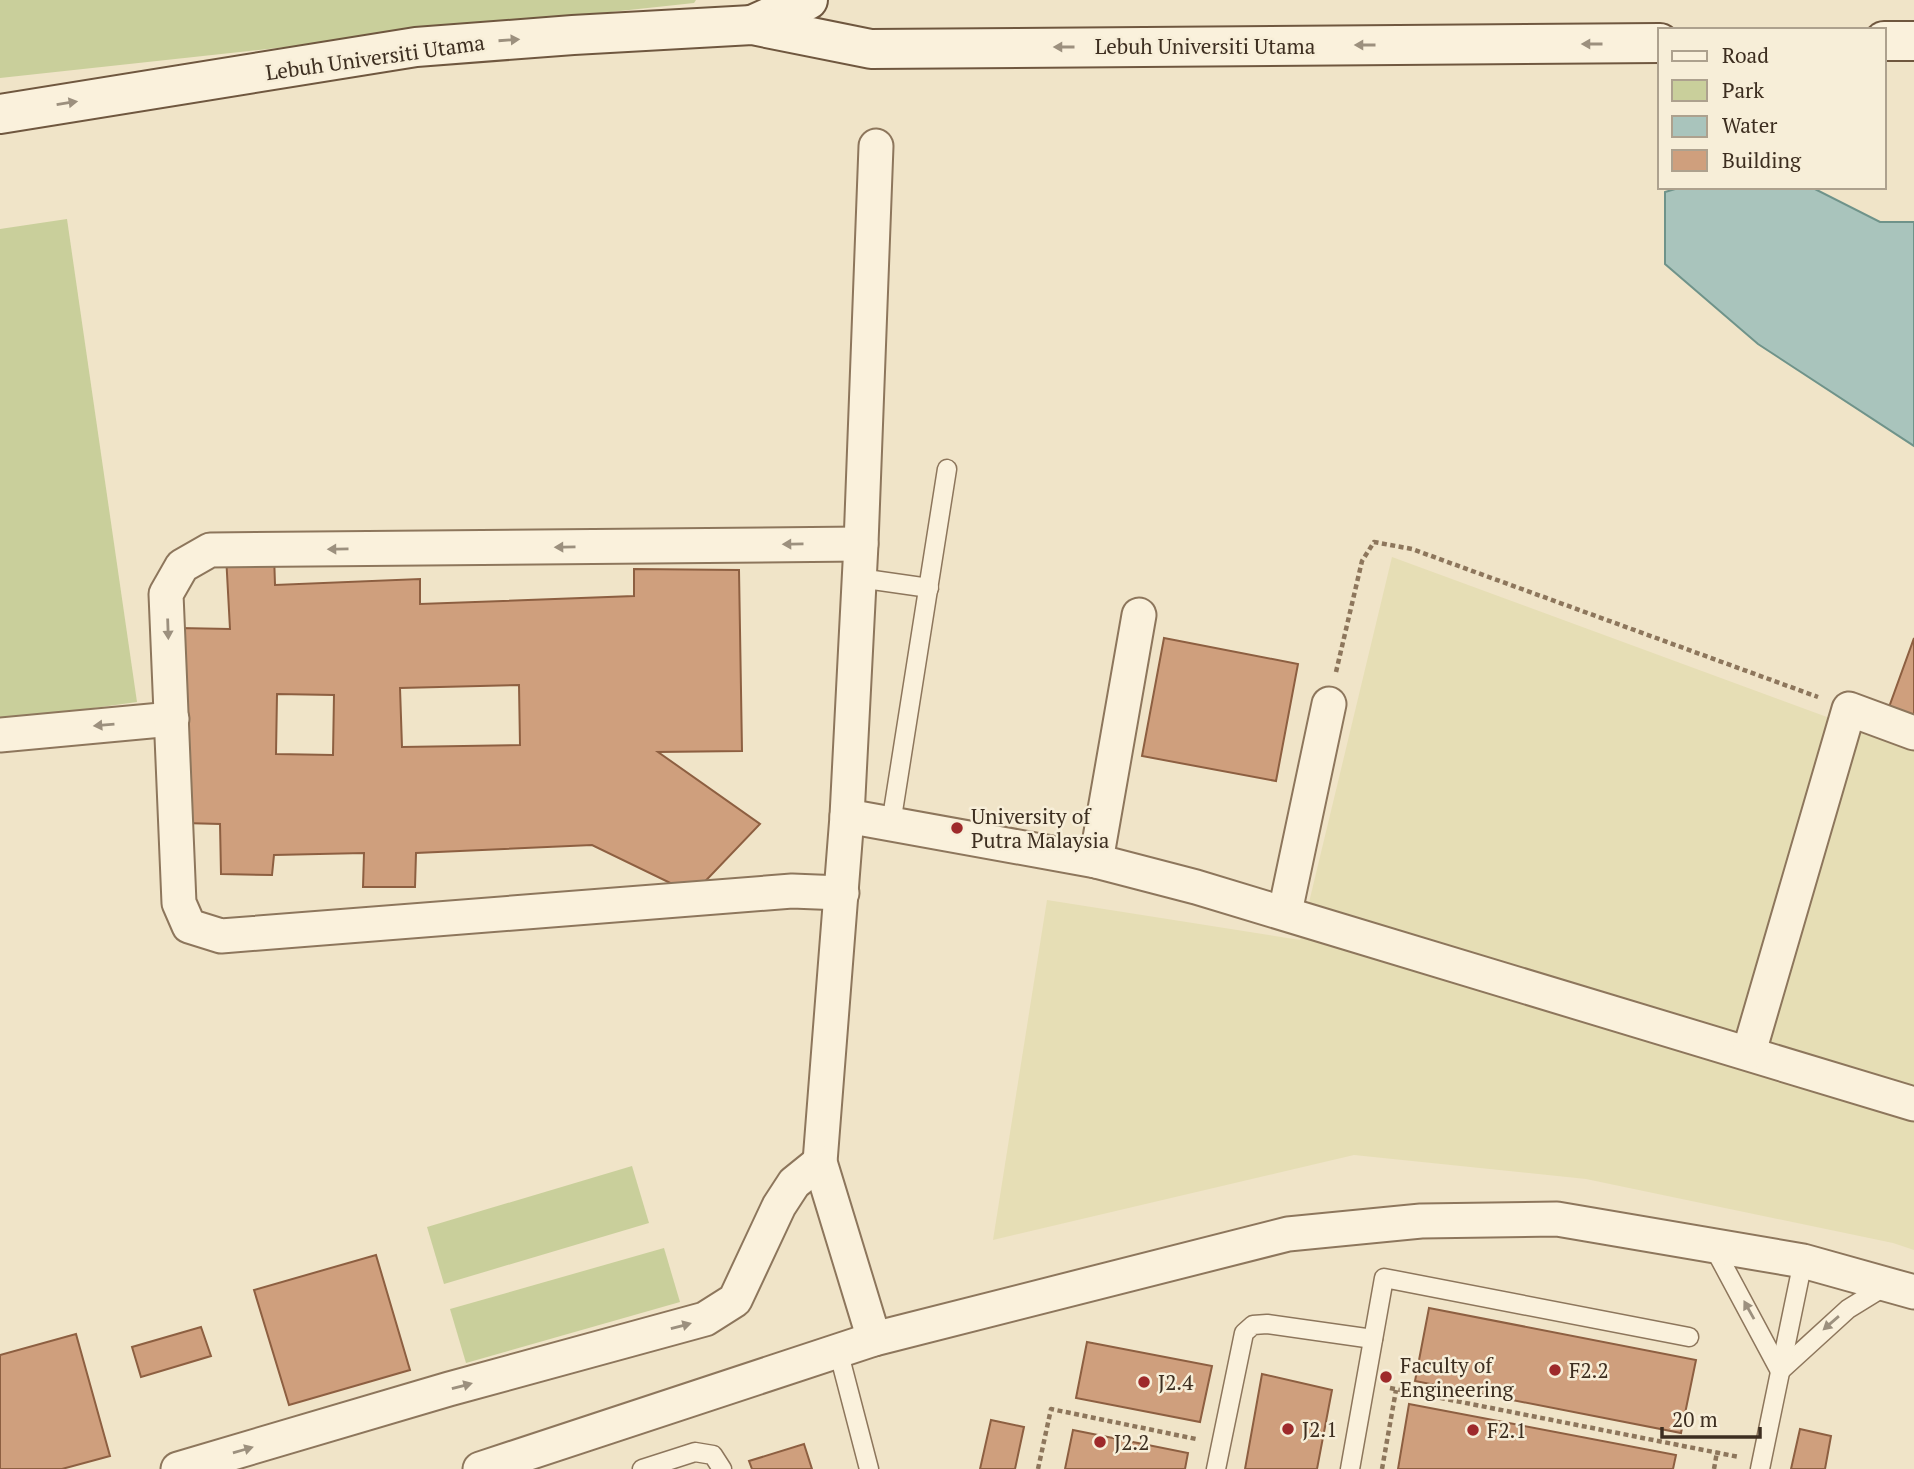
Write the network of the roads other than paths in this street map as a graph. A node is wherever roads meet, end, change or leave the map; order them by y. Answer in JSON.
{"nodes":[{"id":1,"x":810,"y":0,"type":"edge"},
{"id":2,"x":741,"y":12,"type":"edge"},
{"id":3,"x":1886,"y":41,"type":"edge"},
{"id":4,"x":1914,"y":41,"type":"edge"},
{"id":5,"x":1658,"y":43,"type":"edge"},
{"id":6,"x":847,"y":46,"type":"junction"},
{"id":7,"x":0,"y":114,"type":"edge"},
{"id":8,"x":876,"y":146,"type":"dead end"},
{"id":9,"x":947,"y":469,"type":"dead end"},
{"id":10,"x":861,"y":544,"type":"junction"},
{"id":11,"x":859,"y":578,"type":"junction"},
{"id":12,"x":929,"y":587,"type":"junction"},
{"id":13,"x":1139,"y":615,"type":"dead end"},
{"id":14,"x":1329,"y":704,"type":"road end"},
{"id":15,"x":172,"y":719,"type":"junction"},
{"id":16,"x":1914,"y":733,"type":"edge"},
{"id":17,"x":0,"y":735,"type":"edge"},
{"id":18,"x":847,"y":816,"type":"junction"},
{"id":19,"x":891,"y":824,"type":"junction"},
{"id":20,"x":1096,"y":861,"type":"junction"},
{"id":21,"x":842,"y":893,"type":"junction"},
{"id":22,"x":1285,"y":912,"type":"junction"},
{"id":23,"x":1749,"y":1052,"type":"junction"},
{"id":24,"x":1914,"y":1104,"type":"edge"},
{"id":25,"x":820,"y":1162,"type":"junction"},
{"id":26,"x":1713,"y":1246,"type":"junction"},
{"id":27,"x":1803,"y":1261,"type":"junction"},
{"id":28,"x":1900,"y":1289,"type":"edge"},
{"id":29,"x":1689,"y":1337,"type":"dead end"},
{"id":30,"x":874,"y":1339,"type":"junction"},
{"id":31,"x":1373,"y":1339,"type":"junction"},
{"id":32,"x":838,"y":1350,"type":"junction"},
{"id":33,"x":1780,"y":1371,"type":"junction"},
{"id":34,"x":178,"y":1469,"type":"edge"},
{"id":35,"x":480,"y":1469,"type":"edge"},
{"id":36,"x":642,"y":1469,"type":"edge"},
{"id":37,"x":722,"y":1469,"type":"edge"},
{"id":38,"x":869,"y":1469,"type":"edge"},
{"id":39,"x":1216,"y":1469,"type":"edge"},
{"id":40,"x":1350,"y":1469,"type":"edge"},
{"id":41,"x":1760,"y":1469,"type":"edge"}],
"edges":[{"from":1,"to":2,"type":"main road","name":"Lebuh Universiti Utama"},
{"from":1,"to":6,"type":"main road"},
{"from":2,"to":6,"type":"main road","name":"Lebuh Universiti Utama"},
{"from":7,"to":2,"type":"main road","name":"Lebuh Universiti Utama","one_way":true},
{"from":3,"to":4,"type":"main road"},
{"from":5,"to":6,"type":"main road","name":"Lebuh Universiti Utama","one_way":true},
{"from":8,"to":10,"type":"street"},
{"from":9,"to":12,"type":"lane"},
{"from":10,"to":11,"type":"street"},
{"from":10,"to":15,"type":"street","one_way":true},
{"from":11,"to":12,"type":"lane"},
{"from":11,"to":18,"type":"street"},
{"from":12,"to":19,"type":"lane"},
{"from":13,"to":20,"type":"street"},
{"from":14,"to":22,"type":"street"},
{"from":15,"to":17,"type":"street","one_way":true},
{"from":15,"to":21,"type":"street"},
{"from":16,"to":23,"type":"street"},
{"from":18,"to":19,"type":"street"},
{"from":18,"to":21,"type":"street"},
{"from":19,"to":20,"type":"street"},
{"from":20,"to":22,"type":"street"},
{"from":21,"to":25,"type":"street"},
{"from":22,"to":23,"type":"street"},
{"from":23,"to":24,"type":"street"},
{"from":25,"to":30,"type":"street"},
{"from":34,"to":25,"type":"street","one_way":true},
{"from":26,"to":27,"type":"street"},
{"from":26,"to":30,"type":"street"},
{"from":33,"to":26,"type":"lane","one_way":true},
{"from":27,"to":28,"type":"street"},
{"from":27,"to":33,"type":"lane"},
{"from":28,"to":33,"type":"lane","one_way":true},
{"from":29,"to":31,"type":"lane"},
{"from":30,"to":32,"type":"street"},
{"from":31,"to":39,"type":"lane"},
{"from":31,"to":40,"type":"lane"},
{"from":32,"to":35,"type":"street"},
{"from":32,"to":38,"type":"lane"},
{"from":33,"to":41,"type":"lane"},
{"from":36,"to":37,"type":"lane"}]}
